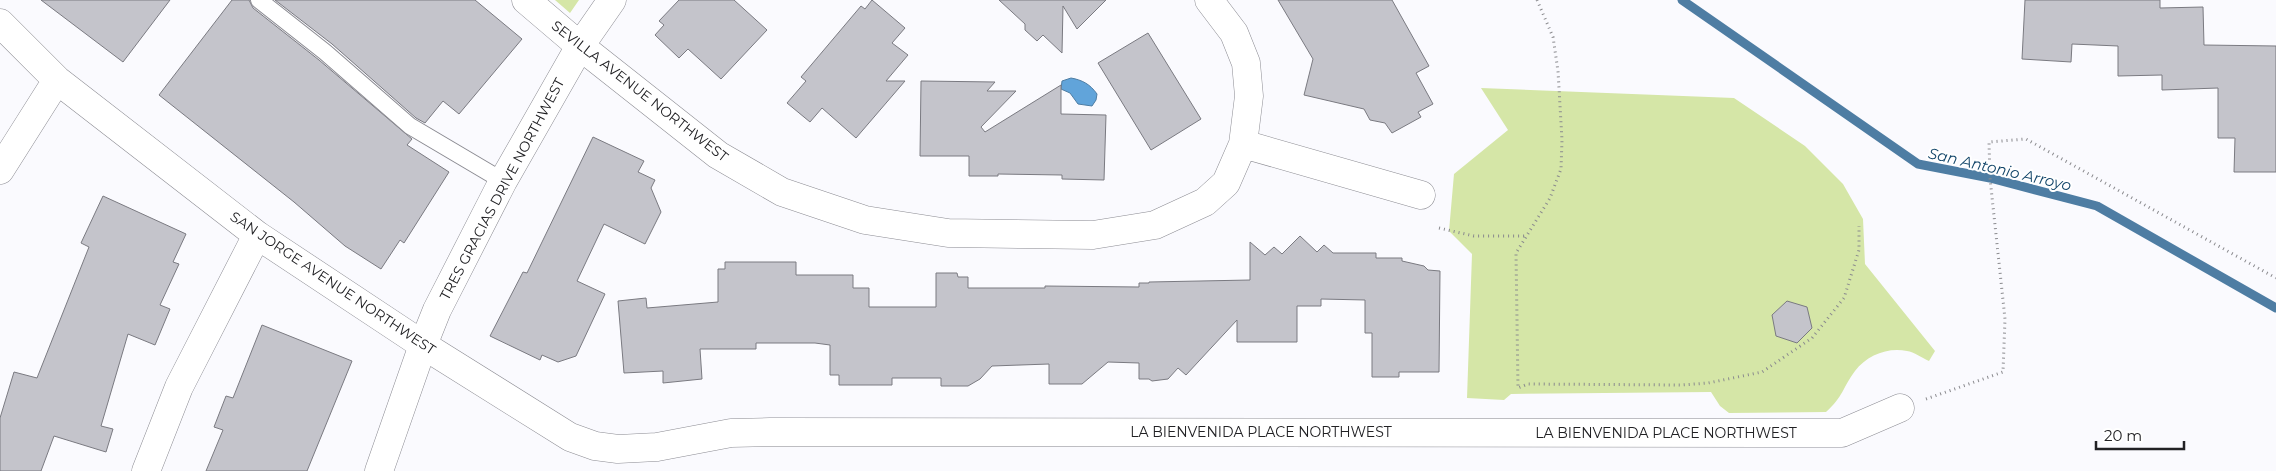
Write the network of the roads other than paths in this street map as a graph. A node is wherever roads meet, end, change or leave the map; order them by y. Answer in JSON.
{"nodes":[{"id":1,"x":259,"y":0,"type":"edge"},
{"id":2,"x":526,"y":0,"type":"edge"},
{"id":3,"x":612,"y":0,"type":"edge"},
{"id":4,"x":1209,"y":0,"type":"edge"},
{"id":5,"x":0,"y":23,"type":"edge"},
{"id":6,"x":580,"y":46,"type":"junction"},
{"id":7,"x":57,"y":80,"type":"junction"},
{"id":8,"x":1243,"y":144,"type":"junction"},
{"id":9,"x":0,"y":170,"type":"edge"},
{"id":10,"x":503,"y":181,"type":"junction"},
{"id":11,"x":1422,"y":195,"type":"dead end"},
{"id":12,"x":257,"y":236,"type":"junction"},
{"id":13,"x":423,"y":345,"type":"junction"},
{"id":14,"x":1900,"y":408,"type":"road end"},
{"id":15,"x":618,"y":450,"type":"joint"},
{"id":16,"x":146,"y":471,"type":"edge"},
{"id":17,"x":379,"y":471,"type":"edge"}],
"edges":[{"from":1,"to":10,"type":"lane"},
{"from":2,"to":6,"type":"street","name":"SEVILLA AVENUE NORTHWEST"},
{"from":3,"to":6,"type":"street","name":"TRES GRACIAS DRIVE NORTHWEST"},
{"from":4,"to":8,"type":"street","name":"SEVILLA AVENUE NORTHWEST"},
{"from":5,"to":7,"type":"street","name":"SAN JORGE AVENUE NORTHWEST"},
{"from":6,"to":8,"type":"street","name":"SEVILLA AVENUE NORTHWEST"},
{"from":6,"to":10,"type":"street","name":"TRES GRACIAS DRIVE NORTHWEST"},
{"from":7,"to":9,"type":"street"},
{"from":7,"to":12,"type":"street","name":"SAN JORGE AVENUE NORTHWEST"},
{"from":8,"to":11,"type":"street"},
{"from":10,"to":13,"type":"street","name":"TRES GRACIAS DRIVE NORTHWEST"},
{"from":12,"to":13,"type":"street","name":"SAN JORGE AVENUE NORTHWEST"},
{"from":12,"to":16,"type":"street"},
{"from":13,"to":15,"type":"street","name":"SAN JORGE AVENUE NORTHWEST"},
{"from":13,"to":17,"type":"street","name":"TRES GRACIAS DRIVE NORTHWEST"},
{"from":14,"to":15,"type":"street","name":"LA BIENVENIDA PLACE NORTHWEST"}]}
